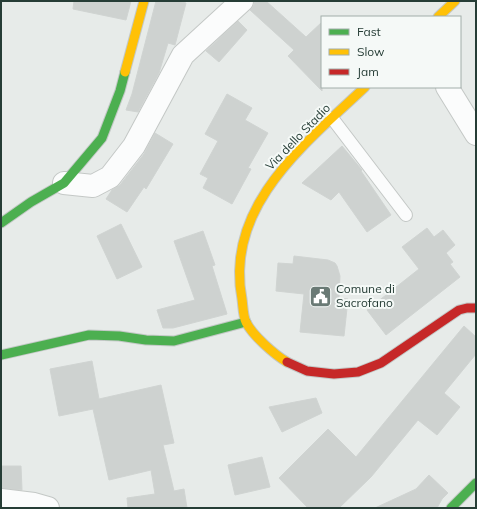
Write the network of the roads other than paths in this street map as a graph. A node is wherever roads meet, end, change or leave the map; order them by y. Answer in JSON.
{"nodes":[{"id":1,"x":144,"y":1,"type":"edge"},
{"id":2,"x":242,"y":1,"type":"edge"},
{"id":3,"x":455,"y":1,"type":"edge"},
{"id":4,"x":439,"y":16,"type":"edge"},
{"id":5,"x":363,"y":88,"type":"edge"},
{"id":6,"x":448,"y":88,"type":"edge"},
{"id":7,"x":332,"y":118,"type":"junction"},
{"id":8,"x":476,"y":134,"type":"edge"},
{"id":9,"x":64,"y":183,"type":"junction"},
{"id":10,"x":406,"y":215,"type":"dead end"},
{"id":11,"x":1,"y":223,"type":"edge"},
{"id":12,"x":476,"y":308,"type":"edge"},
{"id":13,"x":246,"y":322,"type":"junction"},
{"id":14,"x":1,"y":355,"type":"edge"},
{"id":15,"x":476,"y":483,"type":"edge"},
{"id":16,"x":1,"y":500,"type":"edge"},
{"id":17,"x":48,"y":508,"type":"edge"},
{"id":18,"x":451,"y":508,"type":"edge"}],
"edges":[{"from":1,"to":9,"type":"street"},
{"from":2,"to":9,"type":"street"},
{"from":3,"to":4,"type":"street"},
{"from":5,"to":7,"type":"street","name":"Via dello Stadio"},
{"from":6,"to":8,"type":"street"},
{"from":7,"to":10,"type":"lane"},
{"from":7,"to":13,"type":"street","name":"Via dello Stadio"},
{"from":9,"to":11,"type":"street"},
{"from":12,"to":13,"type":"street","name":"Via dello Stadio"},
{"from":13,"to":14,"type":"street"},
{"from":15,"to":18,"type":"street"},
{"from":16,"to":17,"type":"street"}]}
